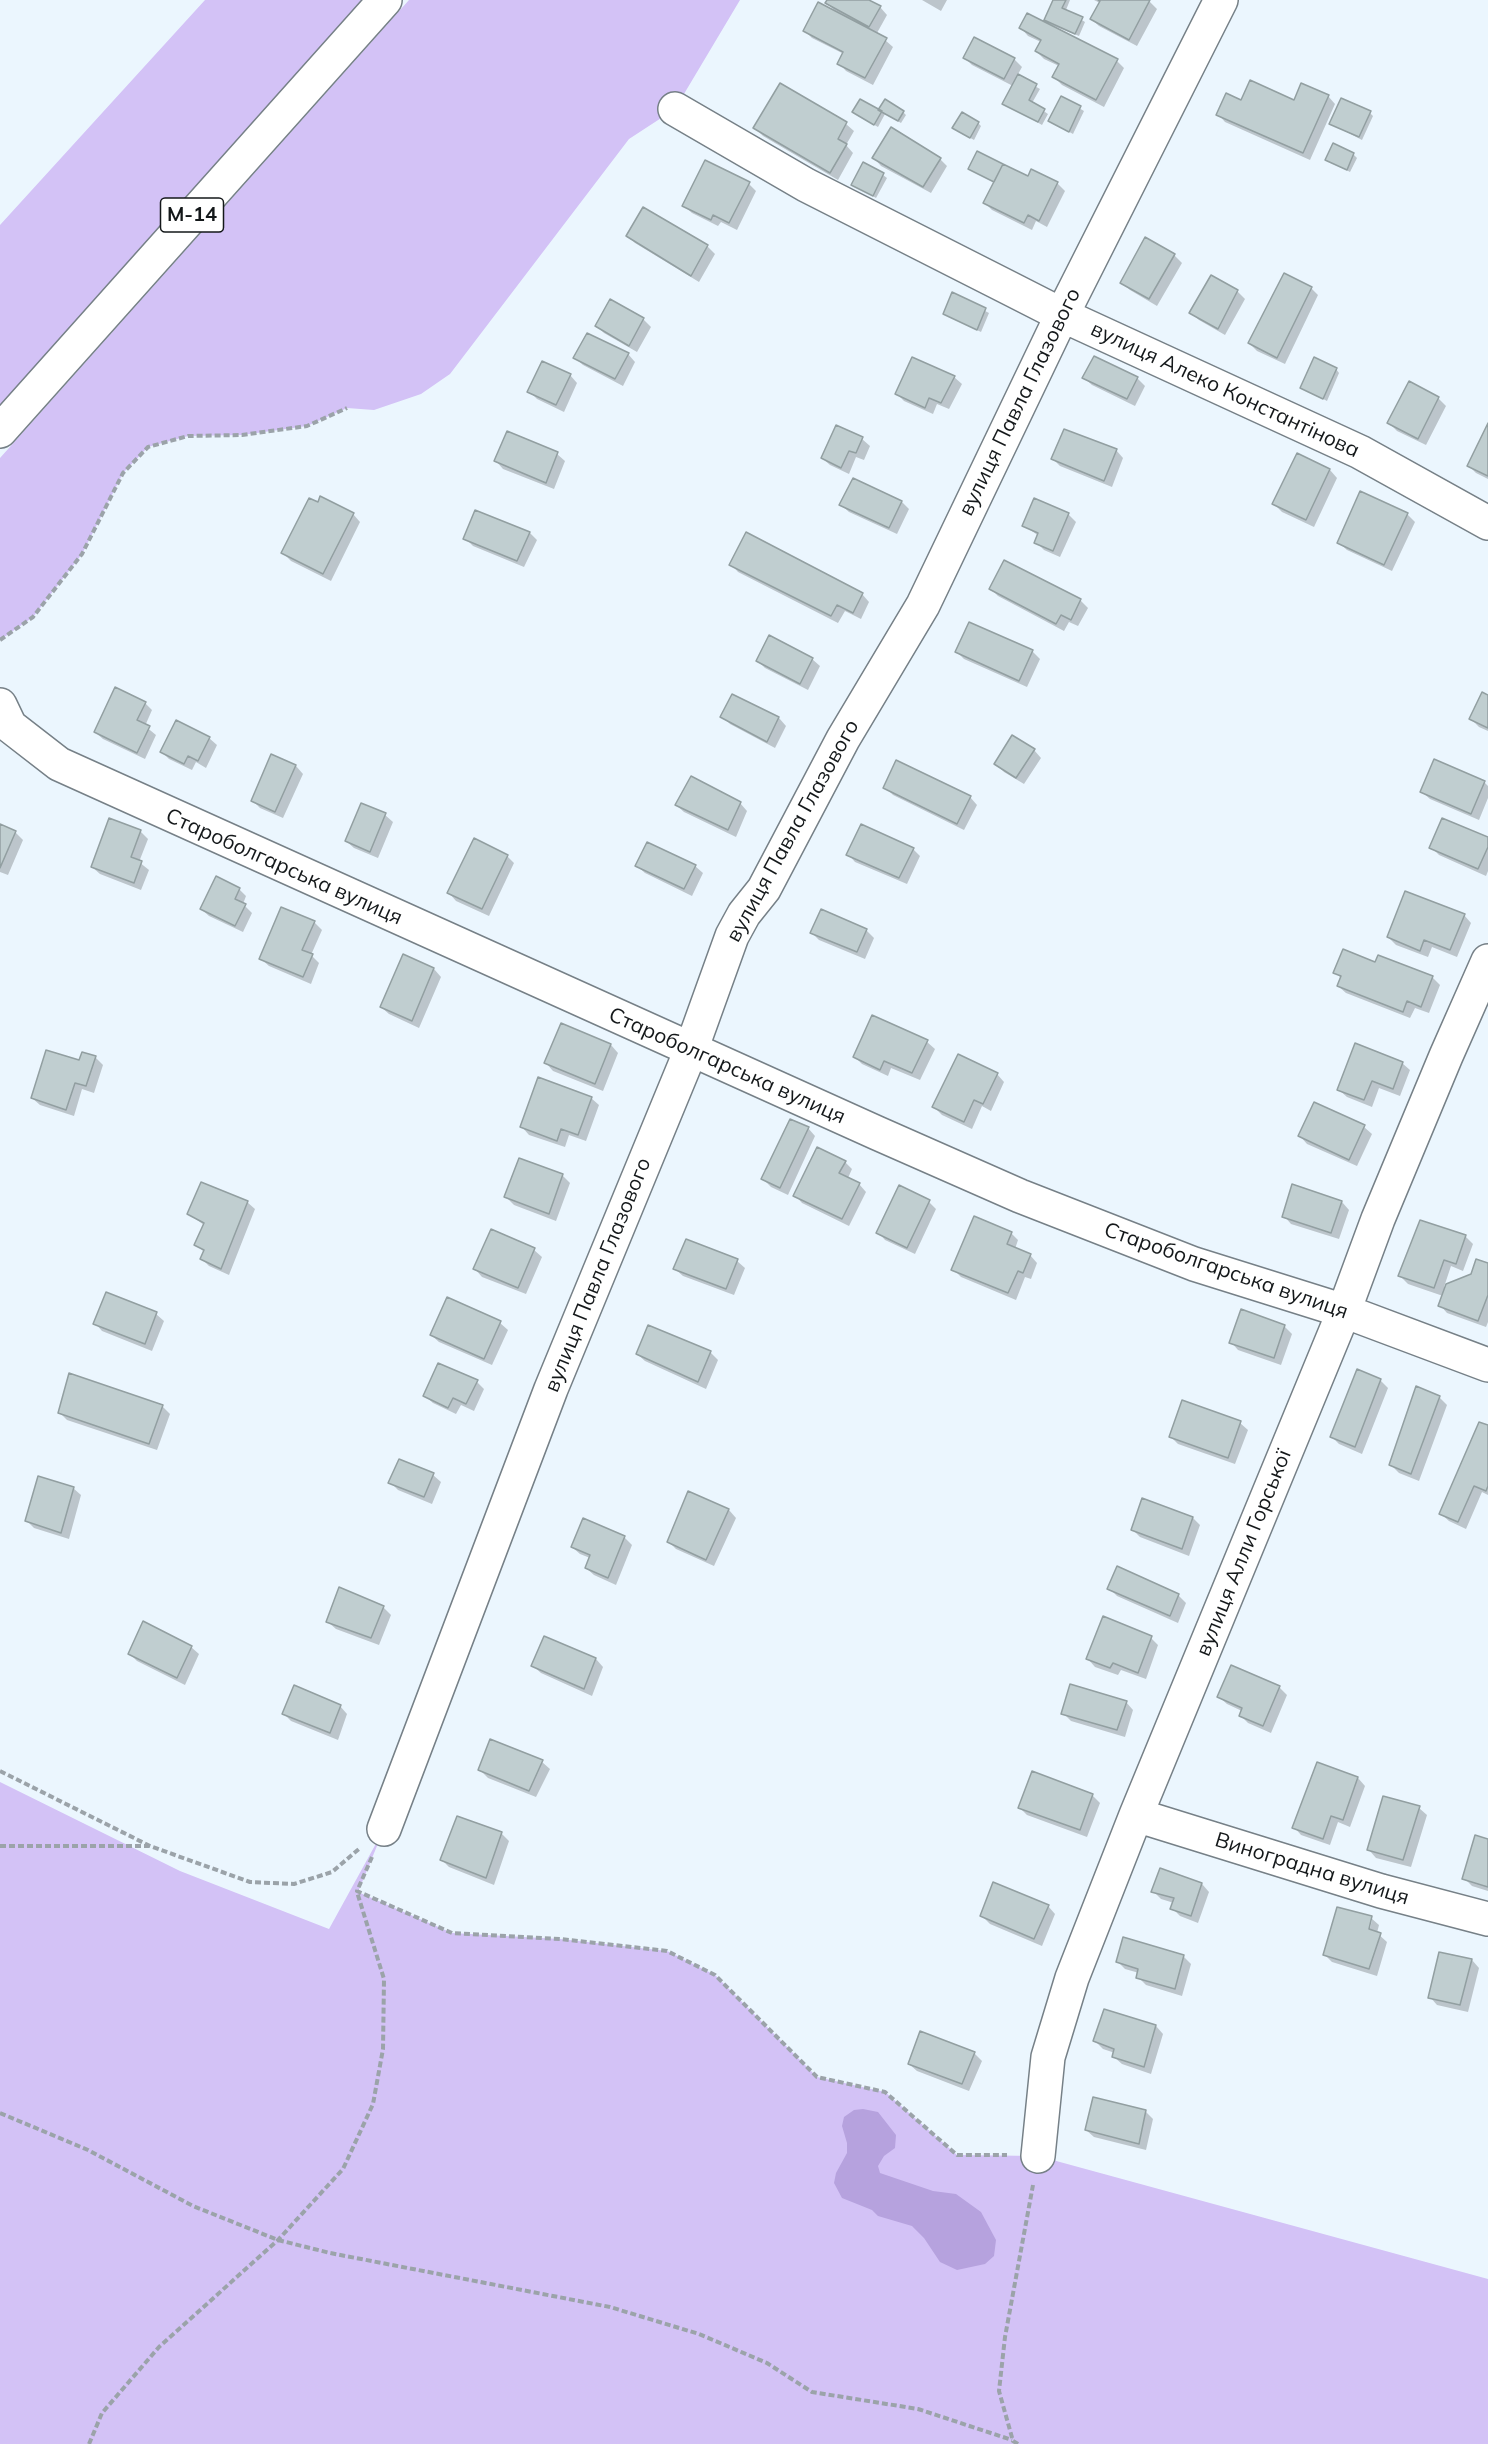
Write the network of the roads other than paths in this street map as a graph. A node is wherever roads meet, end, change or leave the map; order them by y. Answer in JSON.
{"nodes":[{"id":1,"x":385,"y":0,"type":"edge"},
{"id":2,"x":1221,"y":0,"type":"edge"},
{"id":3,"x":675,"y":109,"type":"dead end"},
{"id":4,"x":1062,"y":315,"type":"junction"},
{"id":5,"x":0,"y":431,"type":"edge"},
{"id":6,"x":1488,"y":523,"type":"edge"},
{"id":7,"x":0,"y":705,"type":"edge"},
{"id":8,"x":1488,"y":961,"type":"edge"},
{"id":9,"x":691,"y":1050,"type":"junction"},
{"id":10,"x":1344,"y":1311,"type":"junction"},
{"id":11,"x":1488,"y":1365,"type":"edge"},
{"id":12,"x":1136,"y":1815,"type":"junction"},
{"id":13,"x":384,"y":1828,"type":"road end"},
{"id":14,"x":1488,"y":1919,"type":"edge"},
{"id":15,"x":1038,"y":2156,"type":"road end"}],
"edges":[{"from":1,"to":5,"type":"main road","number":"М-14"},
{"from":2,"to":4,"type":"main road","name":"вулиця Павла Глазового"},
{"from":3,"to":4,"type":"main road","name":"вулиця Алеко Константінова"},
{"from":4,"to":6,"type":"main road","name":"вулиця Алеко Константінова"},
{"from":4,"to":9,"type":"main road","name":"вулиця Павла Глазового"},
{"from":7,"to":9,"type":"main road","name":"Староболгарська вулиця"},
{"from":8,"to":10,"type":"main road","name":"вулиця Алли Горської"},
{"from":9,"to":10,"type":"main road","name":"Староболгарська вулиця"},
{"from":9,"to":13,"type":"main road","name":"вулиця Павла Глазового"},
{"from":10,"to":11,"type":"main road","name":"Староболгарська вулиця"},
{"from":10,"to":12,"type":"main road","name":"вулиця Алли Горської"},
{"from":12,"to":14,"type":"main road","name":"Виноградна вулиця"},
{"from":12,"to":15,"type":"main road","name":"вулиця Алли Горської"}]}
